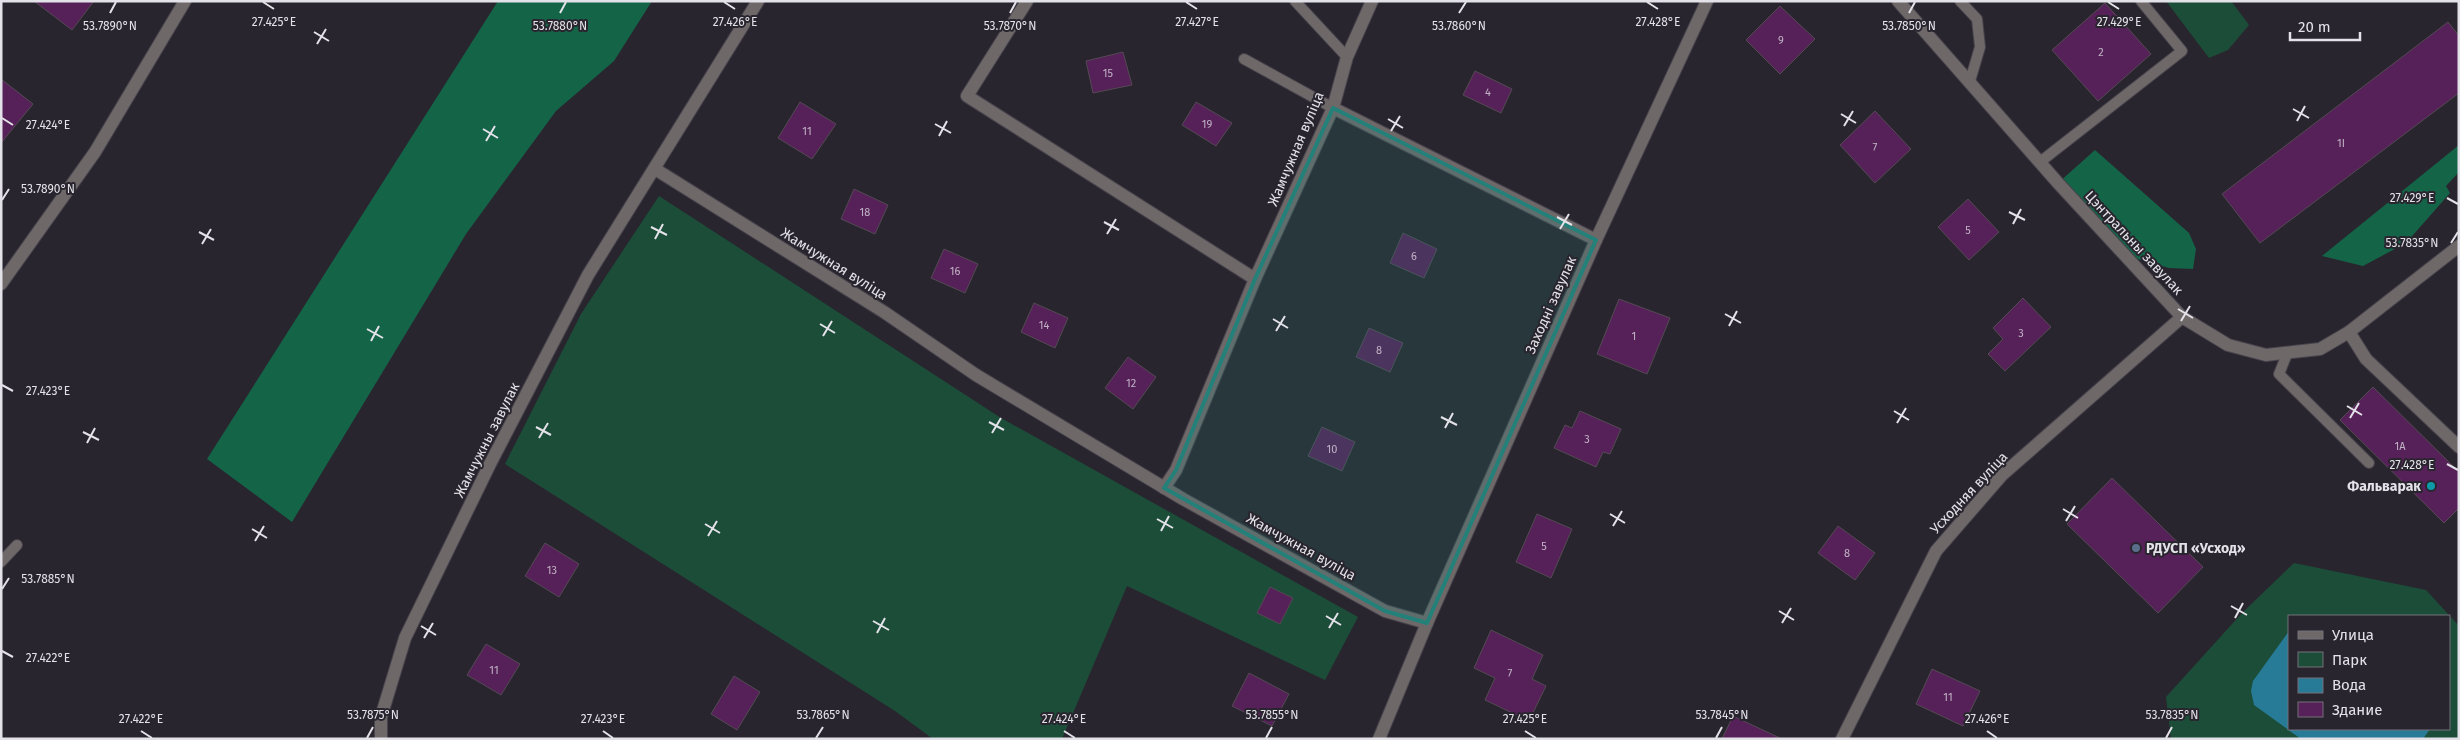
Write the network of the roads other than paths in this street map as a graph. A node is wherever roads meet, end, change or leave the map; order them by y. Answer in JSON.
{"nodes":[{"id":1,"x":185,"y":1,"type":"edge"},
{"id":2,"x":758,"y":1,"type":"edge"},
{"id":3,"x":1027,"y":1,"type":"edge"},
{"id":4,"x":1296,"y":1,"type":"edge"},
{"id":5,"x":1372,"y":1,"type":"edge"},
{"id":6,"x":1707,"y":1,"type":"edge"},
{"id":7,"x":1898,"y":1,"type":"edge"},
{"id":8,"x":1960,"y":1,"type":"edge"},
{"id":9,"x":2141,"y":1,"type":"edge"},
{"id":10,"x":1347,"y":57,"type":"junction"},
{"id":11,"x":1244,"y":59,"type":"dead end"},
{"id":12,"x":1970,"y":81,"type":"junction"},
{"id":13,"x":1333,"y":108,"type":"junction"},
{"id":14,"x":2040,"y":162,"type":"junction"},
{"id":15,"x":655,"y":169,"type":"junction"},
{"id":16,"x":1596,"y":240,"type":"junction"},
{"id":17,"x":2459,"y":246,"type":"edge"},
{"id":18,"x":1255,"y":279,"type":"junction"},
{"id":19,"x":1,"y":284,"type":"edge"},
{"id":20,"x":2182,"y":318,"type":"junction"},
{"id":21,"x":2349,"y":332,"type":"junction"},
{"id":22,"x":2287,"y":354,"type":"junction"},
{"id":23,"x":2459,"y":447,"type":"edge"},
{"id":24,"x":2369,"y":462,"type":"dead end"},
{"id":25,"x":1164,"y":488,"type":"junction"},
{"id":26,"x":17,"y":545,"type":"dead end"},
{"id":27,"x":1,"y":562,"type":"edge"},
{"id":28,"x":1427,"y":623,"type":"junction"},
{"id":29,"x":381,"y":739,"type":"edge"},
{"id":30,"x":1379,"y":739,"type":"edge"},
{"id":31,"x":1842,"y":739,"type":"edge"}],
"edges":[{"from":1,"to":19,"type":"street"},
{"from":2,"to":15,"type":"street"},
{"from":3,"to":18,"type":"street"},
{"from":4,"to":10,"type":"lane"},
{"from":5,"to":10,"type":"street","name":"Жамчужная вуліца"},
{"from":6,"to":16,"type":"street","name":"Заходні завулак"},
{"from":7,"to":12,"type":"street","name":"Цэнтральны завулак"},
{"from":8,"to":12,"type":"lane"},
{"from":9,"to":14,"type":"lane"},
{"from":10,"to":13,"type":"street","name":"Жамчужная вуліца"},
{"from":11,"to":13,"type":"lane"},
{"from":12,"to":14,"type":"street","name":"Цэнтральны завулак"},
{"from":13,"to":16,"type":"street"},
{"from":13,"to":18,"type":"street","name":"Жамчужная вуліца"},
{"from":14,"to":20,"type":"street","name":"Цэнтральны завулак"},
{"from":15,"to":25,"type":"street","name":"Жамчужная вуліца"},
{"from":15,"to":29,"type":"street","name":"Жамчужны завулак"},
{"from":16,"to":28,"type":"street","name":"Заходні завулак"},
{"from":17,"to":21,"type":"street","name":"Цэнтральны завулак"},
{"from":18,"to":25,"type":"street","name":"Жамчужная вуліца"},
{"from":20,"to":22,"type":"street","name":"Цэнтральны завулак"},
{"from":20,"to":31,"type":"street","name":"Усходняя вуліца"},
{"from":21,"to":22,"type":"street","name":"Цэнтральны завулак"},
{"from":21,"to":23,"type":"street"},
{"from":22,"to":24,"type":"lane"},
{"from":25,"to":28,"type":"street","name":"Жамчужная вуліца"},
{"from":26,"to":27,"type":"lane"},
{"from":28,"to":30,"type":"street"}]}
